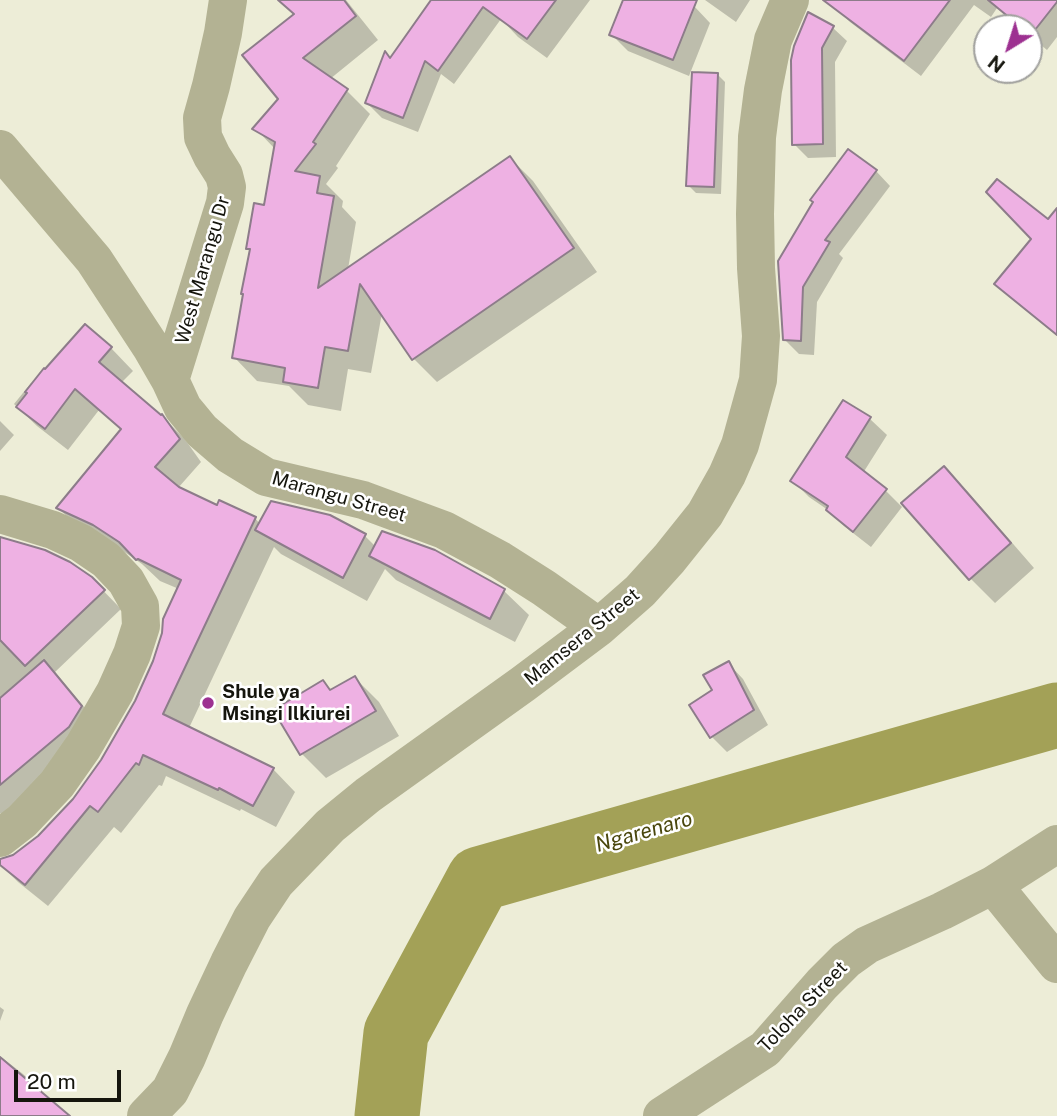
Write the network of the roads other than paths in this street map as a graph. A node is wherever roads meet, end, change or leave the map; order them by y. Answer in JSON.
{"nodes":[{"id":1,"x":228,"y":0,"type":"edge"},
{"id":2,"x":790,"y":0,"type":"edge"},
{"id":3,"x":0,"y":149,"type":"edge"},
{"id":4,"x":170,"y":380,"type":"junction"},
{"id":5,"x":0,"y":514,"type":"edge"},
{"id":6,"x":599,"y":628,"type":"junction"},
{"id":7,"x":0,"y":838,"type":"edge"},
{"id":8,"x":1057,"y":844,"type":"edge"},
{"id":9,"x":993,"y":885,"type":"junction"},
{"id":10,"x":1057,"y":964,"type":"edge"},
{"id":11,"x":146,"y":1116,"type":"edge"},
{"id":12,"x":662,"y":1116,"type":"edge"}],
"edges":[{"from":1,"to":4,"type":"street","name":"West Marangu Dr"},
{"from":2,"to":6,"type":"street","name":"Mamsera Street"},
{"from":3,"to":4,"type":"street","name":"Marangu Street"},
{"from":4,"to":6,"type":"street","name":"Marangu Street"},
{"from":5,"to":7,"type":"street"},
{"from":6,"to":11,"type":"street","name":"Mamsera Street"},
{"from":8,"to":9,"type":"street","name":"Toloha Street"},
{"from":9,"to":10,"type":"street"},
{"from":9,"to":12,"type":"street","name":"Toloha Street"}]}
